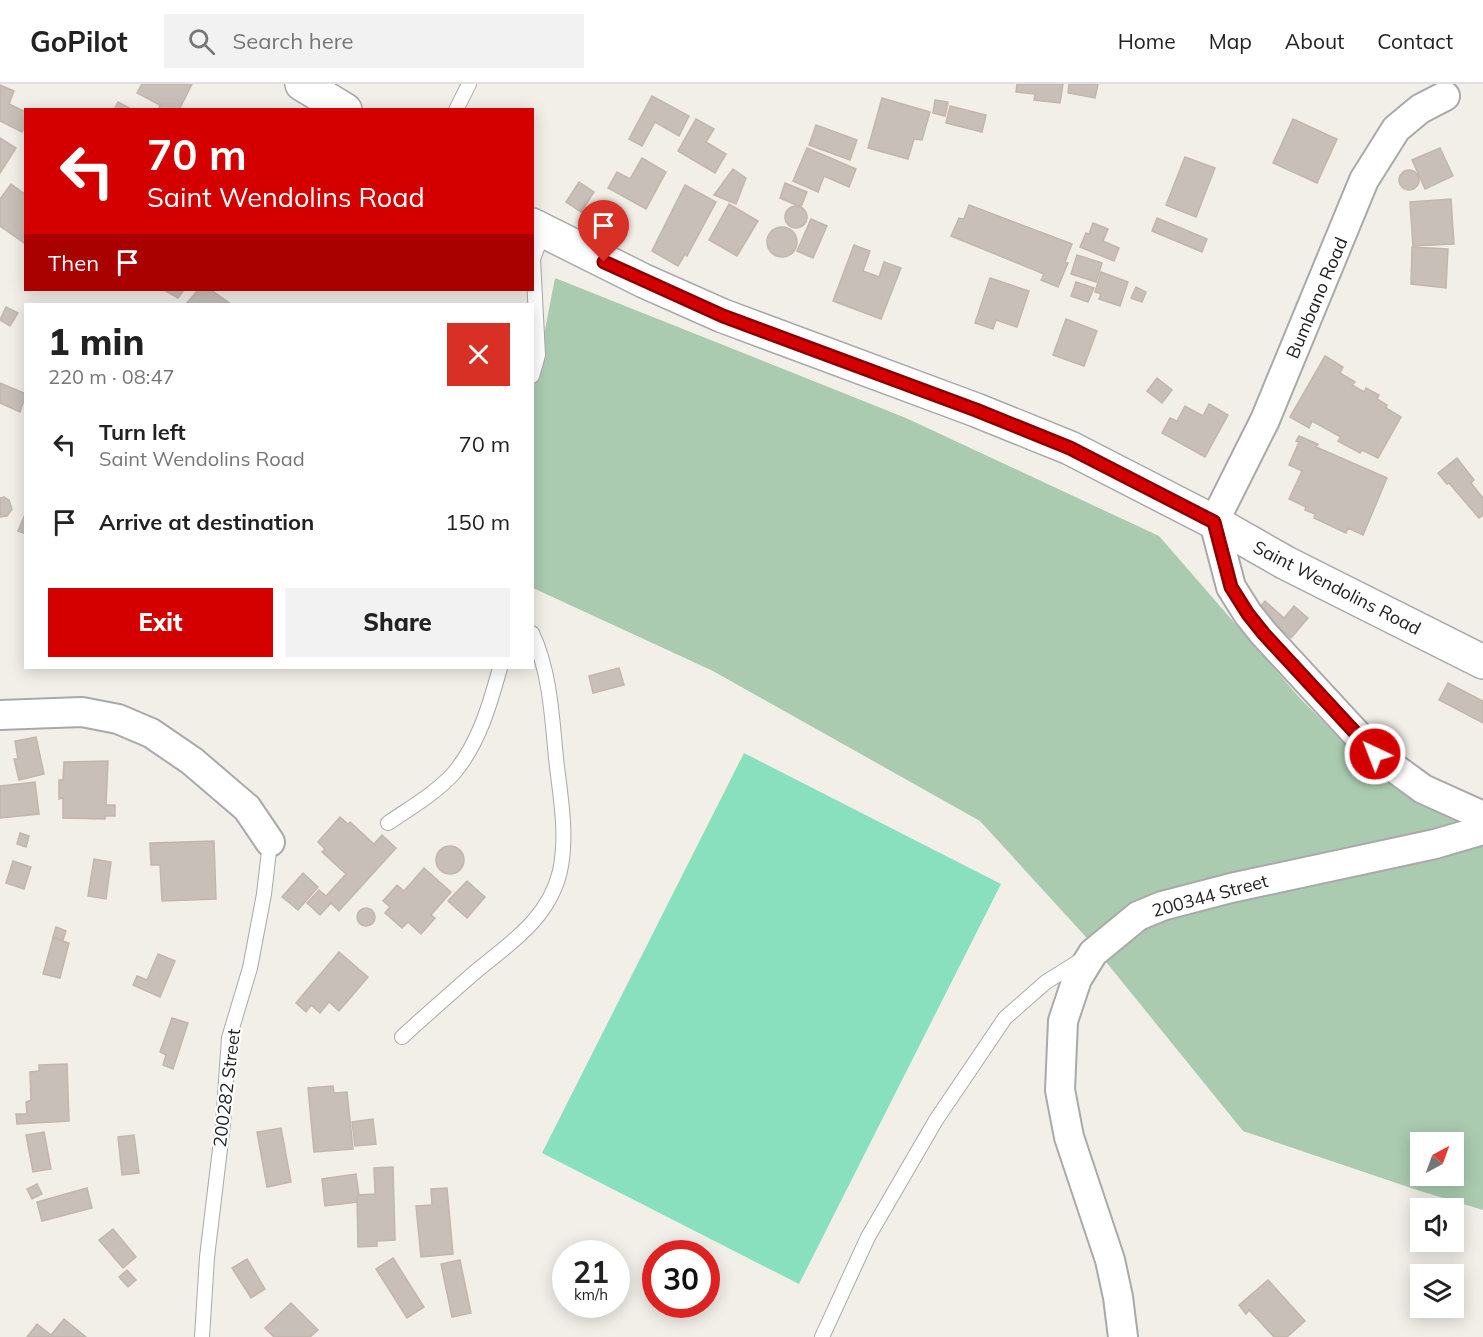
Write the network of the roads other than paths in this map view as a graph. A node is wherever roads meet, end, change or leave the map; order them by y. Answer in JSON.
{"nodes":[{"id":1,"x":302,"y":84,"type":"edge"},
{"id":2,"x":469,"y":84,"type":"edge"},
{"id":3,"x":1445,"y":96,"type":"dead end"},
{"id":4,"x":342,"y":108,"type":"edge"},
{"id":5,"x":457,"y":108,"type":"edge"},
{"id":6,"x":538,"y":229,"type":"edge"},
{"id":7,"x":534,"y":253,"type":"edge"},
{"id":8,"x":534,"y":278,"type":"edge"},
{"id":9,"x":534,"y":369,"type":"edge"},
{"id":10,"x":1214,"y":522,"type":"junction"},
{"id":11,"x":534,"y":637,"type":"edge"},
{"id":12,"x":1483,"y":662,"type":"edge"},
{"id":13,"x":500,"y":669,"type":"edge"},
{"id":14,"x":0,"y":715,"type":"edge"},
{"id":15,"x":1483,"y":816,"type":"edge"},
{"id":16,"x":388,"y":823,"type":"dead end"},
{"id":17,"x":1483,"y":830,"type":"edge"},
{"id":18,"x":270,"y":842,"type":"joint"},
{"id":19,"x":1093,"y":953,"type":"junction"},
{"id":20,"x":402,"y":1036,"type":"dead end"},
{"id":21,"x":202,"y":1337,"type":"edge"},
{"id":22,"x":822,"y":1337,"type":"edge"},
{"id":23,"x":1123,"y":1337,"type":"edge"}],
"edges":[{"from":1,"to":4,"type":"street"},
{"from":2,"to":5,"type":"lane"},
{"from":3,"to":10,"type":"street","name":"Bumbano Road"},
{"from":6,"to":7,"type":"lane"},
{"from":6,"to":10,"type":"street","name":"Saint Wendolins Road"},
{"from":8,"to":9,"type":"lane"},
{"from":10,"to":12,"type":"street","name":"Saint Wendolins Road"},
{"from":10,"to":15,"type":"street"},
{"from":11,"to":20,"type":"lane"},
{"from":13,"to":16,"type":"lane"},
{"from":14,"to":18,"type":"street"},
{"from":17,"to":19,"type":"street","name":"200344 Street"},
{"from":18,"to":21,"type":"lane","name":"200282 Street"},
{"from":19,"to":22,"type":"lane"},
{"from":19,"to":23,"type":"street","name":"200344 Street"}]}
